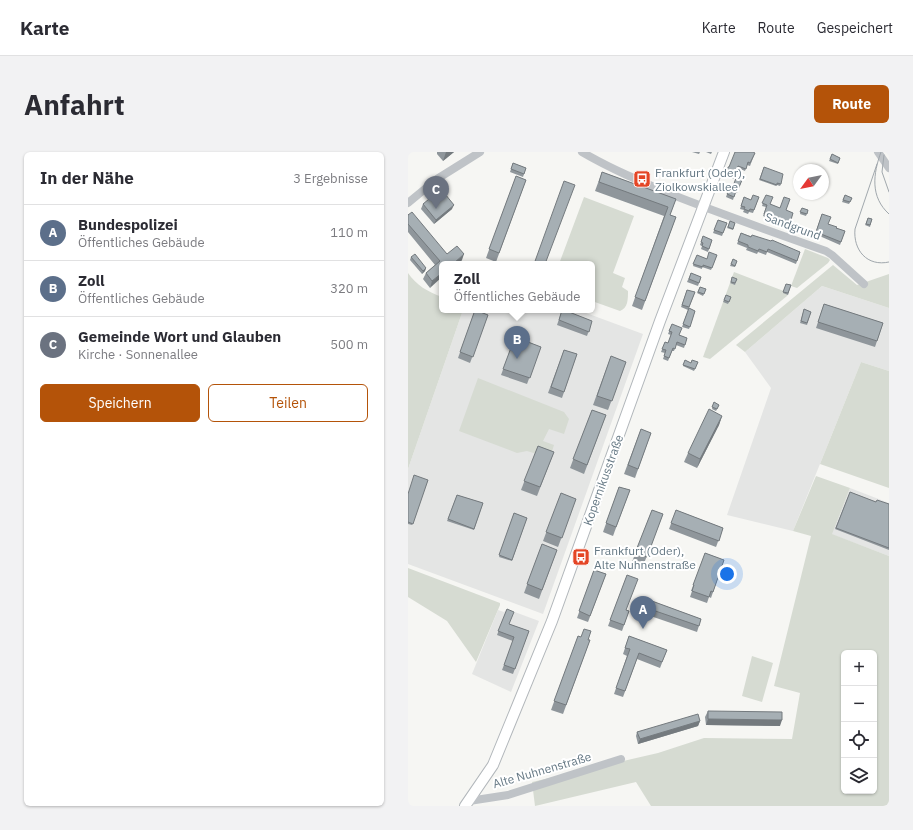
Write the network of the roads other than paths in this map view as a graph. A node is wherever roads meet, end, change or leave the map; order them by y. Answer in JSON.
{"nodes":[{"id":1,"x":480,"y":152,"type":"edge"},
{"id":2,"x":582,"y":152,"type":"edge"},
{"id":3,"x":724,"y":152,"type":"edge"},
{"id":4,"x":878,"y":152,"type":"edge"},
{"id":5,"x":889,"y":168,"type":"edge"},
{"id":6,"x":408,"y":203,"type":"edge"},
{"id":7,"x":703,"y":207,"type":"junction"},
{"id":8,"x":864,"y":284,"type":"dead end"},
{"id":9,"x":621,"y":759,"type":"dead end"},
{"id":10,"x":467,"y":804,"type":"edge"}],
"edges":[{"from":1,"to":6,"type":"street"},
{"from":2,"to":7,"type":"street","name":"Sandgrund"},
{"from":3,"to":7,"type":"main road","name":"Kopernikusstraße"},
{"from":4,"to":5,"type":"street"},
{"from":7,"to":8,"type":"street","name":"Sandgrund"},
{"from":7,"to":10,"type":"main road","name":"Kopernikusstraße"},
{"from":9,"to":10,"type":"street","name":"Alte Nuhnenstraße"}]}
